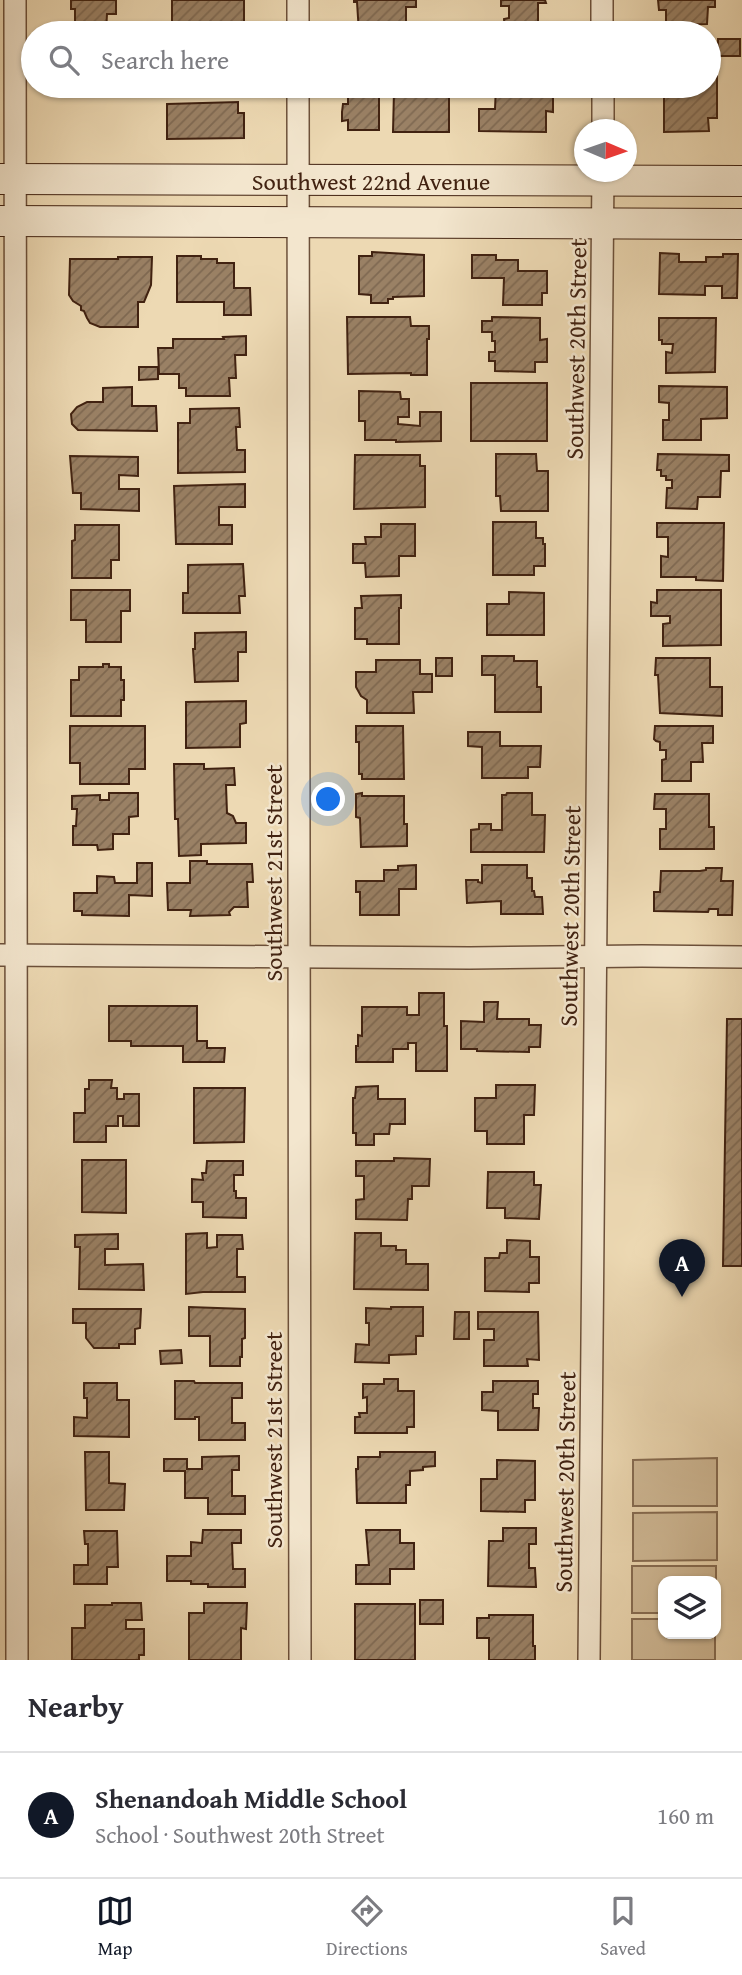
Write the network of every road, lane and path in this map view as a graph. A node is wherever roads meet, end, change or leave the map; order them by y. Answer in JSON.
{"nodes":[{"id":1,"x":15,"y":0,"type":"edge"},
{"id":2,"x":298,"y":0,"type":"edge"},
{"id":3,"x":602,"y":0,"type":"edge"},
{"id":4,"x":298,"y":21,"type":"edge"},
{"id":5,"x":602,"y":21,"type":"edge"},
{"id":6,"x":298,"y":98,"type":"edge"},
{"id":7,"x":603,"y":98,"type":"edge"},
{"id":8,"x":603,"y":119,"type":"edge"},
{"id":9,"x":574,"y":177,"type":"edge"},
{"id":10,"x":637,"y":178,"type":"edge"},
{"id":11,"x":8,"y":179,"type":"edge"},
{"id":12,"x":298,"y":180,"type":"junction"},
{"id":13,"x":742,"y":181,"type":"edge"},
{"id":14,"x":603,"y":182,"type":"edge"},
{"id":15,"x":8,"y":221,"type":"edge"},
{"id":16,"x":299,"y":222,"type":"junction"},
{"id":17,"x":603,"y":224,"type":"junction"},
{"id":18,"x":742,"y":224,"type":"edge"},
{"id":19,"x":8,"y":955,"type":"edge"},
{"id":20,"x":596,"y":956,"type":"junction"},
{"id":21,"x":299,"y":957,"type":"junction"},
{"id":22,"x":742,"y":957,"type":"edge"},
{"id":23,"x":18,"y":1660,"type":"edge"},
{"id":24,"x":300,"y":1660,"type":"edge"},
{"id":25,"x":589,"y":1660,"type":"edge"}],
"edges":[{"from":1,"to":11,"type":"street"},
{"from":2,"to":4,"type":"street"},
{"from":3,"to":5,"type":"street"},
{"from":6,"to":12,"type":"street","name":"Southwest 21st Street"},
{"from":7,"to":8,"type":"street"},
{"from":9,"to":12,"type":"main road","name":"Southwest 22nd Avenue"},
{"from":10,"to":13,"type":"main road","name":"Southwest 22nd Avenue"},
{"from":11,"to":12,"type":"main road","name":"Southwest 22nd Avenue"},
{"from":11,"to":15,"type":"street"},
{"from":12,"to":16,"type":"street","name":"Southwest 21st Street"},
{"from":14,"to":17,"type":"street","name":"Southwest 20th Street"},
{"from":15,"to":16,"type":"main road","name":"Southwest 22nd Avenue"},
{"from":15,"to":19,"type":"street"},
{"from":16,"to":17,"type":"main road","name":"Southwest 22nd Avenue"},
{"from":16,"to":21,"type":"street","name":"Southwest 21st Street"},
{"from":17,"to":18,"type":"main road","name":"Southwest 22nd Avenue"},
{"from":17,"to":20,"type":"street","name":"Southwest 20th Street"},
{"from":19,"to":21,"type":"street"},
{"from":19,"to":23,"type":"street"},
{"from":20,"to":21,"type":"street"},
{"from":20,"to":22,"type":"street"},
{"from":20,"to":25,"type":"street","name":"Southwest 20th Street"},
{"from":21,"to":24,"type":"street","name":"Southwest 21st Street"}]}
